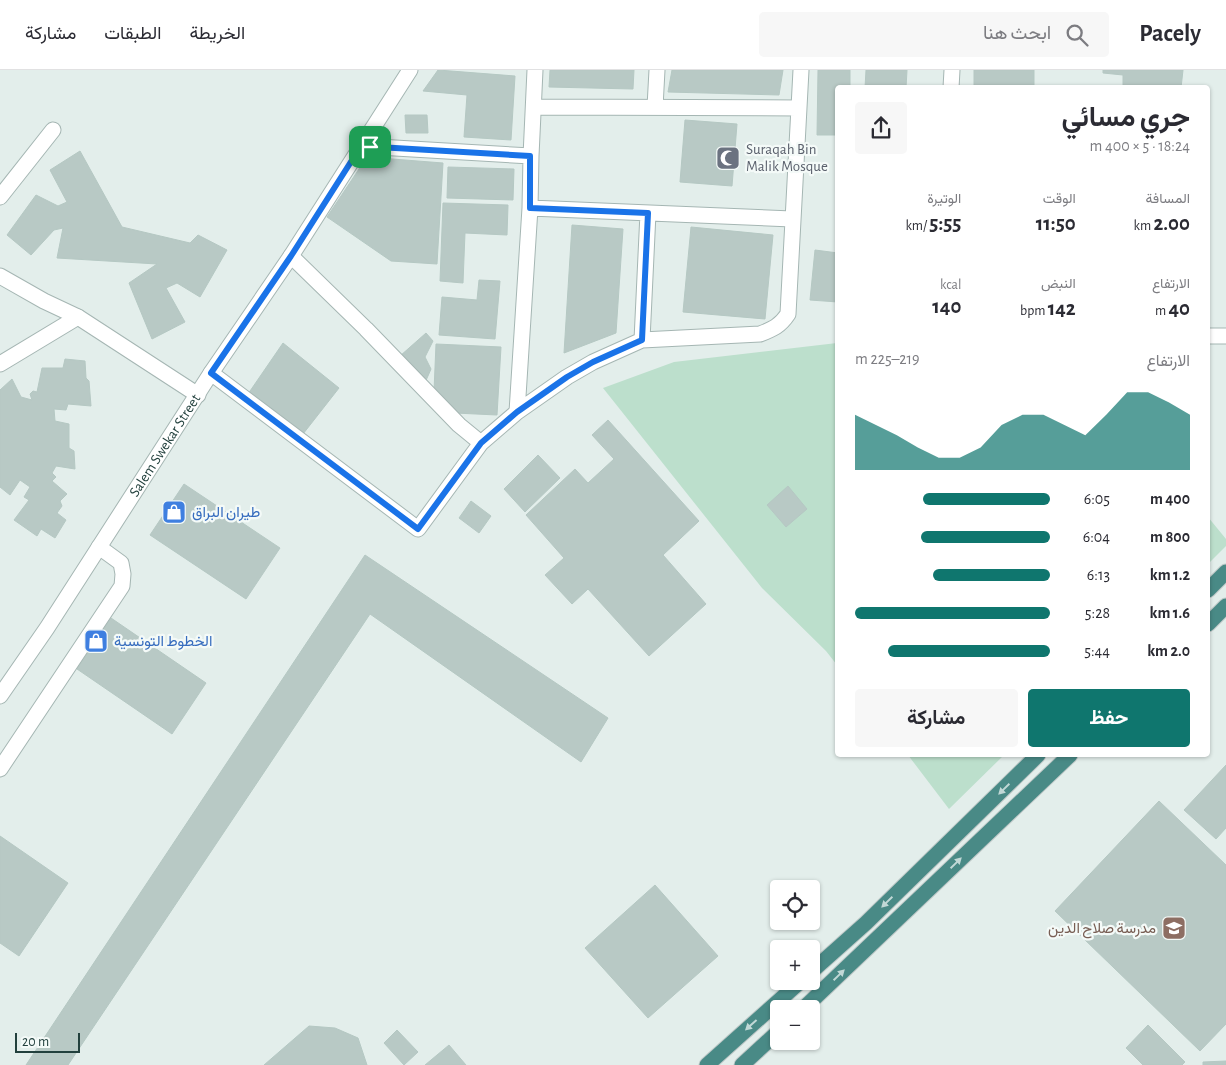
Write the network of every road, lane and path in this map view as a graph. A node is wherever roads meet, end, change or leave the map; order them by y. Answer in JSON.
{"nodes":[{"id":1,"x":410,"y":70,"type":"edge"},
{"id":2,"x":535,"y":70,"type":"edge"},
{"id":3,"x":657,"y":70,"type":"edge"},
{"id":4,"x":801,"y":70,"type":"edge"},
{"id":5,"x":952,"y":70,"type":"edge"},
{"id":6,"x":951,"y":85,"type":"edge"},
{"id":7,"x":534,"y":107,"type":"junction"},
{"id":8,"x":655,"y":107,"type":"junction"},
{"id":9,"x":799,"y":108,"type":"junction"},
{"id":10,"x":54,"y":130,"type":"dead end"},
{"id":11,"x":361,"y":146,"type":"junction"},
{"id":12,"x":530,"y":156,"type":"junction"},
{"id":13,"x":0,"y":196,"type":"edge"},
{"id":14,"x":530,"y":208,"type":"junction"},
{"id":15,"x":648,"y":213,"type":"junction"},
{"id":16,"x":792,"y":219,"type":"junction"},
{"id":17,"x":291,"y":256,"type":"junction"},
{"id":18,"x":0,"y":276,"type":"edge"},
{"id":19,"x":78,"y":317,"type":"junction"},
{"id":20,"x":1210,"y":336,"type":"edge"},
{"id":21,"x":1226,"y":336,"type":"edge"},
{"id":22,"x":642,"y":340,"type":"junction"},
{"id":23,"x":0,"y":364,"type":"edge"},
{"id":24,"x":211,"y":373,"type":"junction"},
{"id":25,"x":198,"y":395,"type":"junction"},
{"id":26,"x":517,"y":412,"type":"junction"},
{"id":27,"x":481,"y":443,"type":"junction"},
{"id":28,"x":99,"y":547,"type":"junction"},
{"id":29,"x":1226,"y":572,"type":"edge"},
{"id":30,"x":1210,"y":588,"type":"edge"},
{"id":31,"x":1226,"y":606,"type":"edge"},
{"id":32,"x":1210,"y":622,"type":"edge"},
{"id":33,"x":0,"y":696,"type":"edge"},
{"id":34,"x":1036,"y":757,"type":"edge"},
{"id":35,"x":1068,"y":757,"type":"edge"},
{"id":36,"x":0,"y":769,"type":"edge"},
{"id":37,"x":820,"y":964,"type":"edge"},
{"id":38,"x":791,"y":990,"type":"edge"},
{"id":39,"x":812,"y":1000,"type":"edge"},
{"id":40,"x":770,"y":1039,"type":"edge"},
{"id":41,"x":707,"y":1065,"type":"edge"},
{"id":42,"x":742,"y":1065,"type":"edge"}],
"edges":[{"from":1,"to":11,"type":"street","name":"Salem Swekar Street"},
{"from":2,"to":7,"type":"street"},
{"from":3,"to":8,"type":"street"},
{"from":4,"to":9,"type":"street"},
{"from":5,"to":6,"type":"street"},
{"from":7,"to":8,"type":"street"},
{"from":7,"to":12,"type":"street"},
{"from":8,"to":9,"type":"street"},
{"from":9,"to":16,"type":"street"},
{"from":10,"to":13,"type":"street"},
{"from":11,"to":12,"type":"street"},
{"from":11,"to":17,"type":"street","name":"Salem Swekar Street"},
{"from":12,"to":14,"type":"street"},
{"from":14,"to":15,"type":"street"},
{"from":14,"to":26,"type":"street"},
{"from":15,"to":16,"type":"street"},
{"from":15,"to":22,"type":"street"},
{"from":16,"to":22,"type":"street"},
{"from":17,"to":24,"type":"street","name":"Salem Swekar Street"},
{"from":17,"to":27,"type":"street"},
{"from":18,"to":19,"type":"street"},
{"from":19,"to":23,"type":"street"},
{"from":19,"to":25,"type":"street"},
{"from":20,"to":21,"type":"street"},
{"from":22,"to":26,"type":"street"},
{"from":24,"to":25,"type":"street","name":"Salem Swekar Street"},
{"from":24,"to":27,"type":"street"},
{"from":25,"to":28,"type":"street","name":"Salem Swekar Street"},
{"from":26,"to":27,"type":"street"},
{"from":28,"to":33,"type":"street","name":"Salem Swekar Street"},
{"from":28,"to":36,"type":"street"},
{"from":29,"to":30,"type":"highway"},
{"from":31,"to":32,"type":"highway"},
{"from":34,"to":37,"type":"highway","one_way":true},
{"from":39,"to":35,"type":"highway","one_way":true},
{"from":38,"to":41,"type":"highway","one_way":true},
{"from":40,"to":42,"type":"highway"}]}
